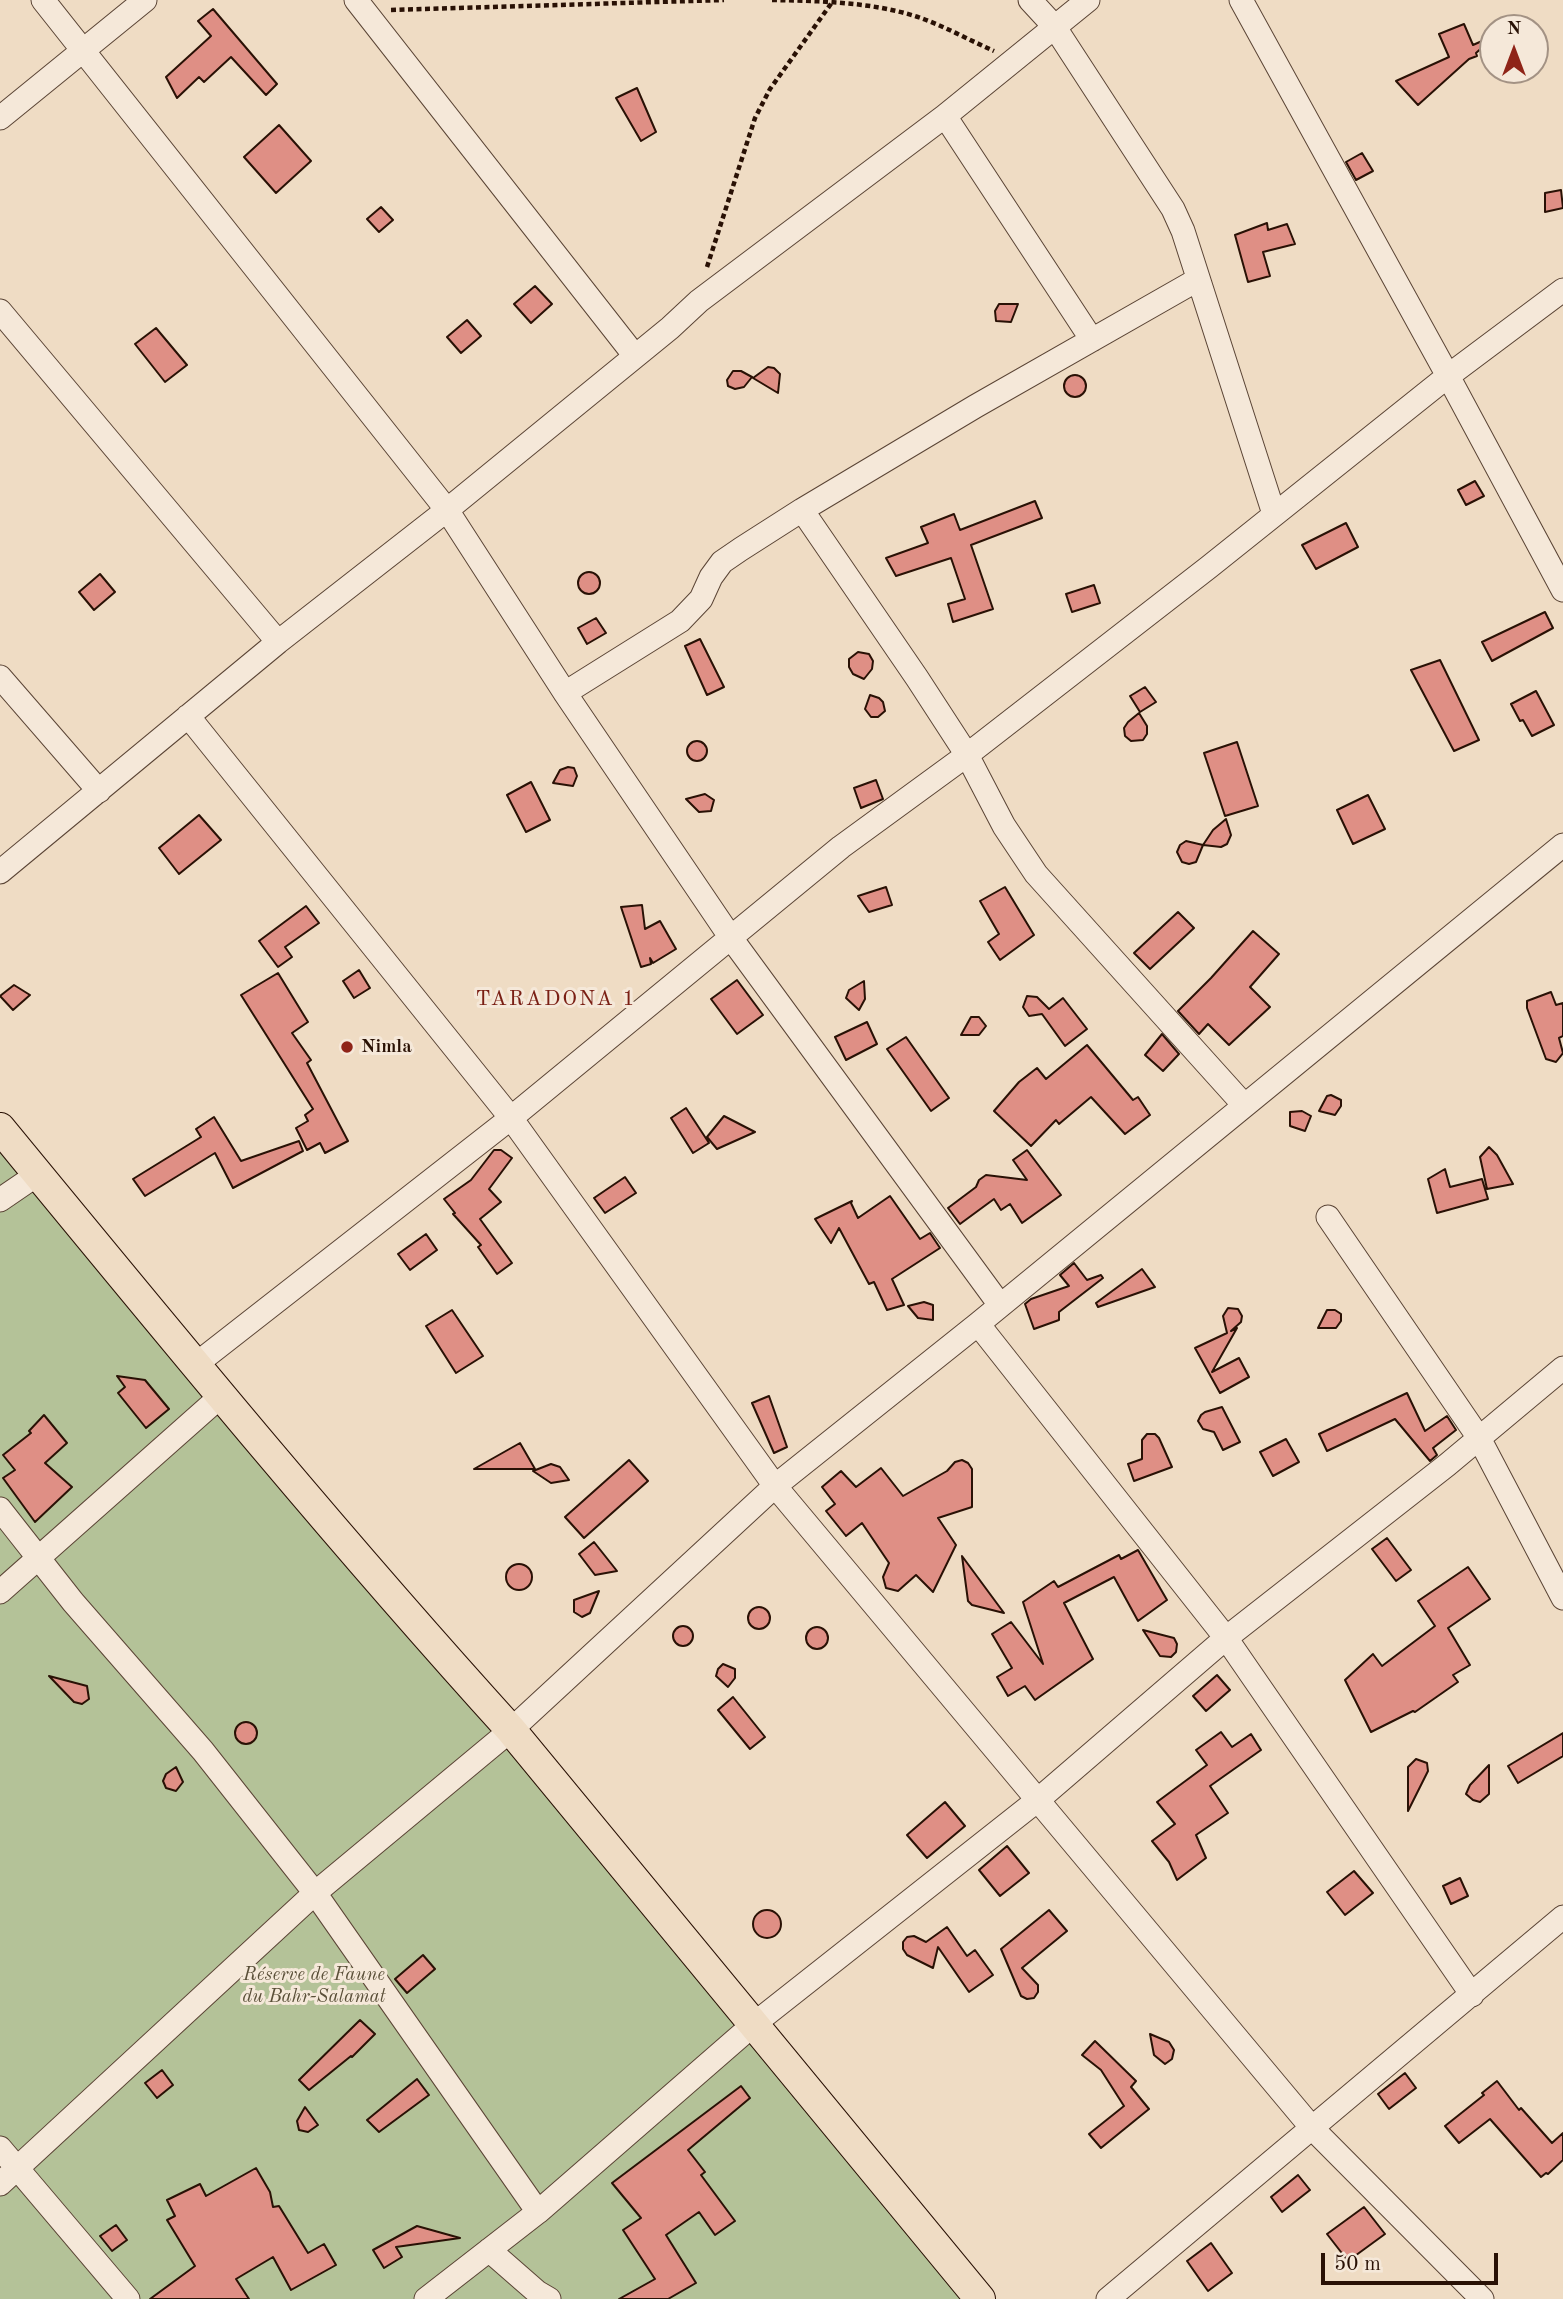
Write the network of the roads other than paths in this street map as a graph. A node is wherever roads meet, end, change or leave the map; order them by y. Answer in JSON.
{"nodes":[{"id":1,"x":43,"y":0,"type":"edge"},
{"id":2,"x":145,"y":0,"type":"edge"},
{"id":3,"x":1030,"y":0,"type":"edge"},
{"id":4,"x":1088,"y":0,"type":"edge"},
{"id":5,"x":1241,"y":0,"type":"edge"},
{"id":6,"x":361,"y":5,"type":"edge"},
{"id":7,"x":1054,"y":26,"type":"junction"},
{"id":8,"x":85,"y":50,"type":"junction"},
{"id":9,"x":945,"y":116,"type":"junction"},
{"id":10,"x":0,"y":118,"type":"edge"},
{"id":11,"x":1197,"y":280,"type":"junction"},
{"id":12,"x":1563,"y":290,"type":"edge"},
{"id":13,"x":0,"y":311,"type":"edge"},
{"id":14,"x":1092,"y":340,"type":"junction"},
{"id":15,"x":635,"y":356,"type":"junction"},
{"id":16,"x":1448,"y":376,"type":"junction"},
{"id":17,"x":447,"y":510,"type":"junction"},
{"id":18,"x":802,"y":510,"type":"junction"},
{"id":19,"x":1274,"y":514,"type":"junction"},
{"id":20,"x":1563,"y":590,"type":"edge"},
{"id":21,"x":278,"y":642,"type":"junction"},
{"id":22,"x":0,"y":677,"type":"edge"},
{"id":23,"x":565,"y":693,"type":"junction"},
{"id":24,"x":188,"y":716,"type":"junction"},
{"id":25,"x":967,"y":755,"type":"junction"},
{"id":26,"x":99,"y":791,"type":"junction"},
{"id":27,"x":1563,"y":845,"type":"edge"},
{"id":28,"x":0,"y":872,"type":"edge"},
{"id":29,"x":731,"y":938,"type":"junction"},
{"id":30,"x":1244,"y":1105,"type":"junction"},
{"id":31,"x":511,"y":1118,"type":"junction"},
{"id":32,"x":0,"y":1128,"type":"edge"},
{"id":33,"x":38,"y":1174,"type":"junction"},
{"id":34,"x":0,"y":1200,"type":"edge"},
{"id":35,"x":1328,"y":1217,"type":"dead end"},
{"id":36,"x":1000,"y":1305,"type":"junction"},
{"id":37,"x":978,"y":1324,"type":"junction"},
{"id":38,"x":195,"y":1365,"type":"junction"},
{"id":39,"x":1563,"y":1368,"type":"edge"},
{"id":40,"x":221,"y":1396,"type":"junction"},
{"id":41,"x":1479,"y":1438,"type":"junction"},
{"id":42,"x":775,"y":1486,"type":"junction"},
{"id":43,"x":0,"y":1509,"type":"edge"},
{"id":44,"x":37,"y":1558,"type":"junction"},
{"id":45,"x":0,"y":1591,"type":"edge"},
{"id":46,"x":1563,"y":1598,"type":"edge"},
{"id":47,"x":1226,"y":1638,"type":"junction"},
{"id":48,"x":512,"y":1730,"type":"junction"},
{"id":49,"x":1039,"y":1799,"type":"junction"},
{"id":50,"x":315,"y":1893,"type":"junction"},
{"id":51,"x":1563,"y":1917,"type":"edge"},
{"id":52,"x":1472,"y":1995,"type":"junction"},
{"id":53,"x":754,"y":2024,"type":"junction"},
{"id":54,"x":1312,"y":2128,"type":"junction"},
{"id":55,"x":0,"y":2148,"type":"edge"},
{"id":56,"x":8,"y":2176,"type":"edge"},
{"id":57,"x":538,"y":2212,"type":"junction"},
{"id":58,"x":489,"y":2250,"type":"junction"},
{"id":59,"x":128,"y":2299,"type":"edge"},
{"id":60,"x":426,"y":2299,"type":"edge"},
{"id":61,"x":548,"y":2299,"type":"edge"},
{"id":62,"x":980,"y":2299,"type":"edge"},
{"id":63,"x":1108,"y":2299,"type":"edge"},
{"id":64,"x":1482,"y":2299,"type":"edge"}],
"edges":[{"from":1,"to":8,"type":"street"},
{"from":2,"to":8,"type":"street"},
{"from":3,"to":7,"type":"street"},
{"from":4,"to":7,"type":"street"},
{"from":5,"to":16,"type":"street"},
{"from":6,"to":15,"type":"street"},
{"from":7,"to":9,"type":"street"},
{"from":7,"to":11,"type":"street"},
{"from":8,"to":10,"type":"street"},
{"from":8,"to":17,"type":"street"},
{"from":9,"to":14,"type":"street"},
{"from":9,"to":15,"type":"street"},
{"from":11,"to":14,"type":"street"},
{"from":11,"to":19,"type":"street"},
{"from":12,"to":16,"type":"street"},
{"from":13,"to":21,"type":"street"},
{"from":14,"to":18,"type":"street"},
{"from":15,"to":17,"type":"street"},
{"from":16,"to":19,"type":"street"},
{"from":16,"to":20,"type":"street"},
{"from":17,"to":21,"type":"street"},
{"from":17,"to":23,"type":"street"},
{"from":18,"to":23,"type":"street"},
{"from":18,"to":25,"type":"street"},
{"from":19,"to":25,"type":"street"},
{"from":21,"to":24,"type":"street"},
{"from":22,"to":26,"type":"street"},
{"from":23,"to":29,"type":"street"},
{"from":24,"to":26,"type":"street"},
{"from":24,"to":31,"type":"street"},
{"from":25,"to":29,"type":"street"},
{"from":25,"to":30,"type":"street"},
{"from":26,"to":28,"type":"street"},
{"from":27,"to":30,"type":"street"},
{"from":29,"to":31,"type":"street"},
{"from":29,"to":36,"type":"street"},
{"from":30,"to":36,"type":"street"},
{"from":31,"to":38,"type":"street"},
{"from":31,"to":42,"type":"street"},
{"from":32,"to":33,"type":"main road"},
{"from":33,"to":34,"type":"street"},
{"from":33,"to":38,"type":"main road"},
{"from":35,"to":41,"type":"street"},
{"from":36,"to":37,"type":"street"},
{"from":37,"to":42,"type":"street"},
{"from":37,"to":47,"type":"street"},
{"from":38,"to":40,"type":"main road"},
{"from":39,"to":41,"type":"street"},
{"from":40,"to":44,"type":"street"},
{"from":40,"to":48,"type":"main road"},
{"from":41,"to":46,"type":"street"},
{"from":41,"to":47,"type":"street"},
{"from":42,"to":48,"type":"street"},
{"from":42,"to":49,"type":"street"},
{"from":43,"to":44,"type":"street"},
{"from":44,"to":45,"type":"street"},
{"from":44,"to":50,"type":"street"},
{"from":47,"to":49,"type":"street"},
{"from":47,"to":52,"type":"street"},
{"from":48,"to":50,"type":"street"},
{"from":48,"to":53,"type":"main road"},
{"from":49,"to":53,"type":"street"},
{"from":49,"to":54,"type":"street"},
{"from":50,"to":56,"type":"street"},
{"from":50,"to":57,"type":"street"},
{"from":51,"to":52,"type":"street"},
{"from":52,"to":54,"type":"street"},
{"from":53,"to":57,"type":"street"},
{"from":53,"to":62,"type":"main road"},
{"from":54,"to":63,"type":"street"},
{"from":54,"to":64,"type":"street"},
{"from":55,"to":56,"type":"street"},
{"from":56,"to":59,"type":"street"},
{"from":57,"to":58,"type":"street"},
{"from":58,"to":60,"type":"street"},
{"from":58,"to":61,"type":"street"}]}
